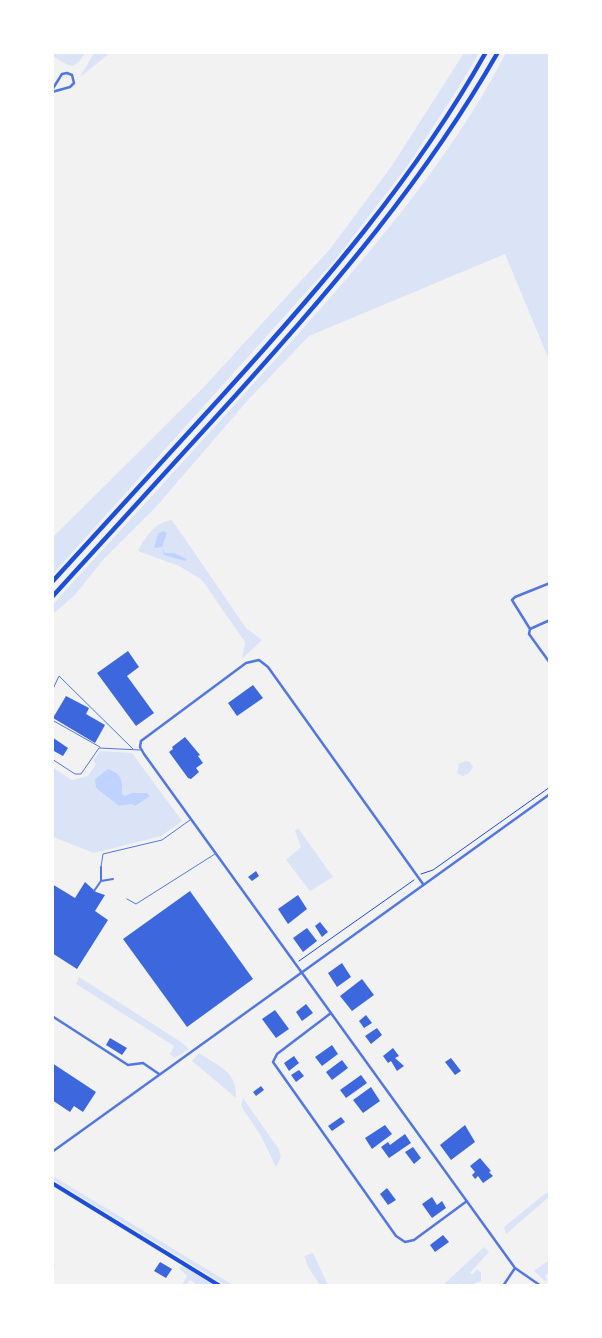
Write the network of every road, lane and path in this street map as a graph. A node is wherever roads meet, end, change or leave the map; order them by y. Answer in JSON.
{"nodes":[{"id":1,"x":486,"y":52,"type":"edge"},
{"id":2,"x":498,"y":52,"type":"edge"},
{"id":3,"x":52,"y":91,"type":"edge"},
{"id":4,"x":52,"y":582,"type":"edge"},
{"id":5,"x":550,"y":583,"type":"edge"},
{"id":6,"x":52,"y":596,"type":"edge"},
{"id":7,"x":550,"y":620,"type":"edge"},
{"id":8,"x":530,"y":629,"type":"junction"},
{"id":9,"x":550,"y":663,"type":"edge"},
{"id":10,"x":52,"y":691,"type":"edge"},
{"id":11,"x":52,"y":720,"type":"edge"},
{"id":12,"x":102,"y":748,"type":"junction"},
{"id":13,"x":134,"y":750,"type":"junction"},
{"id":14,"x":141,"y":750,"type":"junction"},
{"id":15,"x":52,"y":759,"type":"edge"},
{"id":16,"x":550,"y":794,"type":"edge"},
{"id":17,"x":190,"y":819,"type":"junction"},
{"id":18,"x":215,"y":853,"type":"junction"},
{"id":19,"x":101,"y":867,"type":"joint"},
{"id":20,"x":113,"y":879,"type":"dead end"},
{"id":21,"x":101,"y":881,"type":"junction"},
{"id":22,"x":423,"y":884,"type":"junction"},
{"id":23,"x":94,"y":891,"type":"dead end"},
{"id":24,"x":127,"y":900,"type":"dead end"},
{"id":25,"x":301,"y":971,"type":"junction"},
{"id":26,"x":332,"y":1013,"type":"junction"},
{"id":27,"x":52,"y":1016,"type":"edge"},
{"id":28,"x":159,"y":1074,"type":"junction"},
{"id":29,"x":52,"y":1152,"type":"edge"},
{"id":30,"x":52,"y":1183,"type":"edge"},
{"id":31,"x":467,"y":1201,"type":"junction"},
{"id":32,"x":516,"y":1268,"type":"junction"},
{"id":33,"x":220,"y":1286,"type":"edge"},
{"id":34,"x":503,"y":1286,"type":"edge"},
{"id":35,"x":541,"y":1286,"type":"edge"}],
"edges":[{"from":1,"to":4,"type":"highway"},
{"from":2,"to":6,"type":"highway"},
{"from":3,"to":3,"type":"street"},
{"from":5,"to":8,"type":"street"},
{"from":7,"to":8,"type":"street"},
{"from":8,"to":9,"type":"street"},
{"from":10,"to":13,"type":"lane"},
{"from":11,"to":12,"type":"lane"},
{"from":12,"to":13,"type":"lane"},
{"from":12,"to":15,"type":"lane"},
{"from":13,"to":14,"type":"lane"},
{"from":14,"to":17,"type":"street"},
{"from":14,"to":22,"type":"street"},
{"from":16,"to":22,"type":"street"},
{"from":17,"to":18,"type":"street"},
{"from":17,"to":19,"type":"lane"},
{"from":18,"to":24,"type":"lane"},
{"from":18,"to":25,"type":"street"},
{"from":19,"to":21,"type":"street"},
{"from":20,"to":21,"type":"street"},
{"from":21,"to":23,"type":"street"},
{"from":22,"to":25,"type":"street"},
{"from":25,"to":26,"type":"street"},
{"from":25,"to":28,"type":"street"},
{"from":26,"to":31,"type":"street"},
{"from":26,"to":31,"type":"street"},
{"from":27,"to":28,"type":"street"},
{"from":28,"to":29,"type":"street"},
{"from":30,"to":33,"type":"main road"},
{"from":31,"to":32,"type":"street"},
{"from":32,"to":34,"type":"street"},
{"from":32,"to":35,"type":"street"}]}
